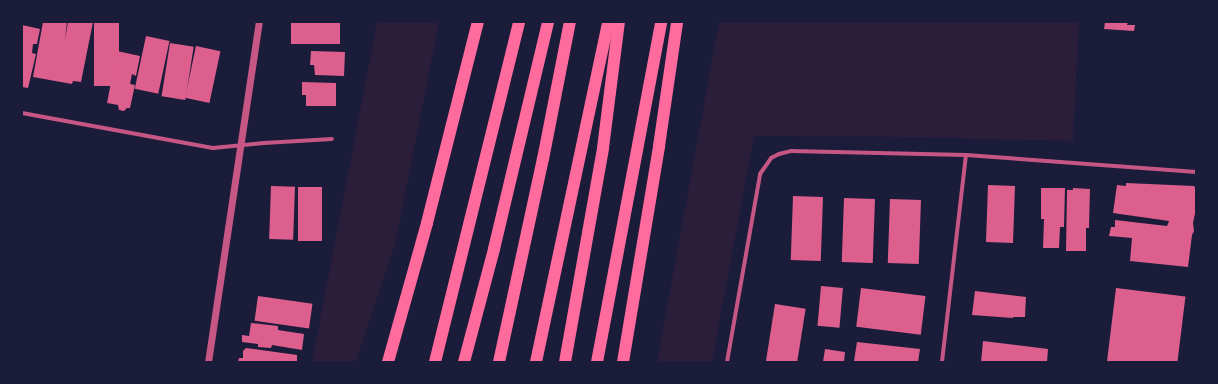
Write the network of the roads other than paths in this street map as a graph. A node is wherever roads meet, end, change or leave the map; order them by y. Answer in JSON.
{"nodes":[{"id":1,"x":259,"y":22,"type":"edge"},
{"id":2,"x":478,"y":22,"type":"edge"},
{"id":3,"x":519,"y":22,"type":"edge"},
{"id":4,"x":548,"y":22,"type":"edge"},
{"id":5,"x":570,"y":22,"type":"edge"},
{"id":6,"x":608,"y":22,"type":"edge"},
{"id":7,"x":619,"y":22,"type":"edge"},
{"id":8,"x":661,"y":22,"type":"edge"},
{"id":9,"x":677,"y":22,"type":"edge"},
{"id":10,"x":22,"y":113,"type":"edge"},
{"id":11,"x":332,"y":140,"type":"dead end"},
{"id":12,"x":241,"y":145,"type":"junction"},
{"id":13,"x":966,"y":155,"type":"junction"},
{"id":14,"x":1196,"y":172,"type":"edge"},
{"id":15,"x":208,"y":362,"type":"edge"},
{"id":16,"x":388,"y":362,"type":"edge"},
{"id":17,"x":435,"y":362,"type":"edge"},
{"id":18,"x":464,"y":362,"type":"edge"},
{"id":19,"x":499,"y":362,"type":"edge"},
{"id":20,"x":536,"y":362,"type":"edge"},
{"id":21,"x":565,"y":362,"type":"edge"},
{"id":22,"x":597,"y":362,"type":"edge"},
{"id":23,"x":623,"y":362,"type":"edge"},
{"id":24,"x":727,"y":362,"type":"edge"},
{"id":25,"x":942,"y":362,"type":"edge"}],
"edges":[{"from":1,"to":12,"type":"street"},
{"from":2,"to":16,"type":"highway"},
{"from":3,"to":17,"type":"highway"},
{"from":4,"to":18,"type":"highway"},
{"from":5,"to":19,"type":"highway"},
{"from":6,"to":20,"type":"highway"},
{"from":7,"to":21,"type":"highway"},
{"from":8,"to":22,"type":"highway"},
{"from":9,"to":23,"type":"highway"},
{"from":10,"to":12,"type":"street"},
{"from":11,"to":12,"type":"street"},
{"from":12,"to":15,"type":"street"},
{"from":13,"to":14,"type":"street"},
{"from":13,"to":24,"type":"street"},
{"from":13,"to":25,"type":"street"}]}
